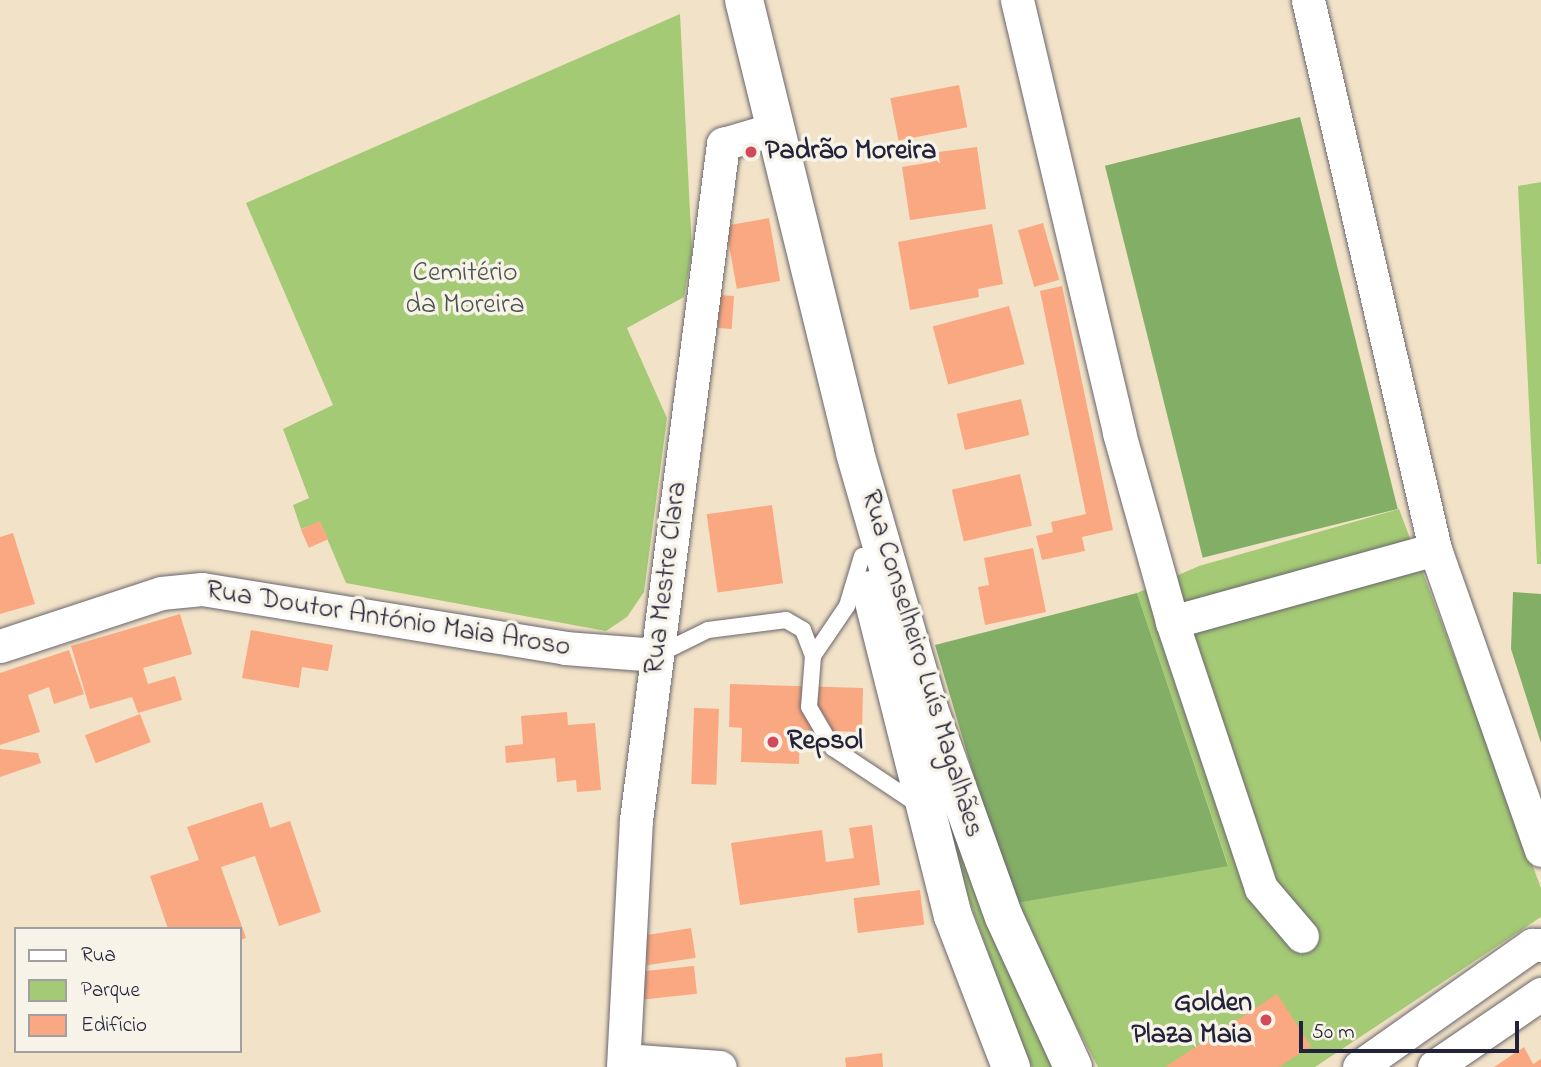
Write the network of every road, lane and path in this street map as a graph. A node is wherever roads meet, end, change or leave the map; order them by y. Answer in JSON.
{"nodes":[{"id":1,"x":744,"y":0,"type":"edge"},
{"id":2,"x":1017,"y":0,"type":"edge"},
{"id":3,"x":1308,"y":0,"type":"edge"},
{"id":4,"x":774,"y":129,"type":"junction"},
{"id":5,"x":855,"y":453,"type":"junction"},
{"id":6,"x":1435,"y":549,"type":"junction"},
{"id":7,"x":862,"y":556,"type":"junction"},
{"id":8,"x":1172,"y":622,"type":"junction"},
{"id":9,"x":0,"y":646,"type":"edge"},
{"id":10,"x":657,"y":655,"type":"junction"},
{"id":11,"x":813,"y":656,"type":"junction"},
{"id":12,"x":924,"y":810,"type":"junction"},
{"id":13,"x":1541,"y":850,"type":"edge"},
{"id":14,"x":1302,"y":936,"type":"dead end"},
{"id":15,"x":1541,"y":945,"type":"edge"},
{"id":16,"x":1541,"y":994,"type":"edge"},
{"id":17,"x":623,"y":1064,"type":"edge"},
{"id":18,"x":720,"y":1067,"type":"edge"},
{"id":19,"x":1011,"y":1067,"type":"edge"},
{"id":20,"x":1073,"y":1067,"type":"edge"},
{"id":21,"x":1359,"y":1067,"type":"edge"},
{"id":22,"x":1434,"y":1067,"type":"edge"}],
"edges":[{"from":1,"to":4,"type":"main road","name":"Rua Conselheiro Luís Magalhães"},
{"from":2,"to":8,"type":"street"},
{"from":3,"to":6,"type":"street"},
{"from":4,"to":5,"type":"main road","name":"Rua Conselheiro Luís Magalhães"},
{"from":4,"to":10,"type":"street","name":"Rua Mestre Clara"},
{"from":5,"to":7,"type":"main road","name":"Rua Conselheiro Luís Magalhães"},
{"from":5,"to":20,"type":"main road","name":"Rua Conselheiro Luís Magalhães"},
{"from":6,"to":8,"type":"street"},
{"from":6,"to":13,"type":"street"},
{"from":7,"to":11,"type":"lane"},
{"from":7,"to":12,"type":"main road","name":"Rua Conselheiro Luís Magalhães"},
{"from":8,"to":14,"type":"street"},
{"from":9,"to":10,"type":"street","name":"Rua Doutor António Maia Aroso"},
{"from":10,"to":11,"type":"lane"},
{"from":10,"to":17,"type":"street","name":"Rua Mestre Clara"},
{"from":11,"to":12,"type":"lane"},
{"from":12,"to":19,"type":"main road","name":"Rua Conselheiro Luís Magalhães"},
{"from":15,"to":21,"type":"street"},
{"from":16,"to":22,"type":"street"},
{"from":17,"to":18,"type":"street"}]}
